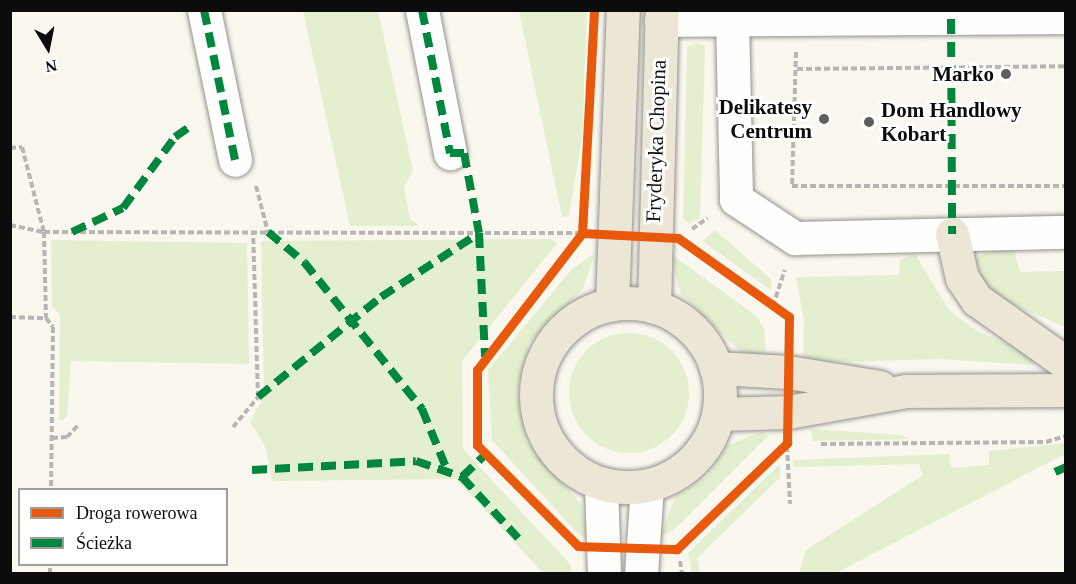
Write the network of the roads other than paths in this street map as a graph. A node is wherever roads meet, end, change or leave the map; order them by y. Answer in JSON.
{"nodes":[{"id":1,"x":204,"y":10,"type":"edge"},
{"id":2,"x":422,"y":10,"type":"edge"},
{"id":3,"x":622,"y":10,"type":"edge"},
{"id":4,"x":662,"y":15,"type":"edge"},
{"id":5,"x":1065,"y":17,"type":"edge"},
{"id":6,"x":732,"y":19,"type":"junction"},
{"id":7,"x":450,"y":153,"type":"dead end"},
{"id":8,"x":235,"y":160,"type":"road end"},
{"id":9,"x":1065,"y":232,"type":"edge"},
{"id":10,"x":952,"y":234,"type":"junction"},
{"id":11,"x":612,"y":304,"type":"junction"},
{"id":12,"x":654,"y":307,"type":"junction"},
{"id":13,"x":1065,"y":363,"type":"edge"},
{"id":14,"x":716,"y":368,"type":"junction"},
{"id":15,"x":1065,"y":390,"type":"edge"},
{"id":16,"x":906,"y":392,"type":"junction"},
{"id":17,"x":718,"y":414,"type":"junction"},
{"id":18,"x":601,"y":484,"type":"junction"},
{"id":19,"x":646,"y":486,"type":"junction"},
{"id":20,"x":604,"y":573,"type":"edge"},
{"id":21,"x":641,"y":573,"type":"edge"}],
"edges":[{"from":1,"to":8,"type":"street"},
{"from":2,"to":7,"type":"street"},
{"from":3,"to":11,"type":"main road","name":"Fryderyka Chopina"},
{"from":4,"to":6,"type":"street"},
{"from":4,"to":12,"type":"main road","name":"Fryderyka Chopina"},
{"from":5,"to":6,"type":"street"},
{"from":6,"to":10,"type":"street"},
{"from":9,"to":10,"type":"street"},
{"from":10,"to":13,"type":"main road"},
{"from":11,"to":12,"type":"main road"},
{"from":11,"to":18,"type":"main road"},
{"from":12,"to":14,"type":"main road"},
{"from":14,"to":16,"type":"main road"},
{"from":14,"to":17,"type":"main road"},
{"from":15,"to":16,"type":"main road"},
{"from":16,"to":17,"type":"main road"},
{"from":17,"to":19,"type":"main road"},
{"from":18,"to":19,"type":"main road"},
{"from":18,"to":20,"type":"street"},
{"from":19,"to":21,"type":"street"}]}
